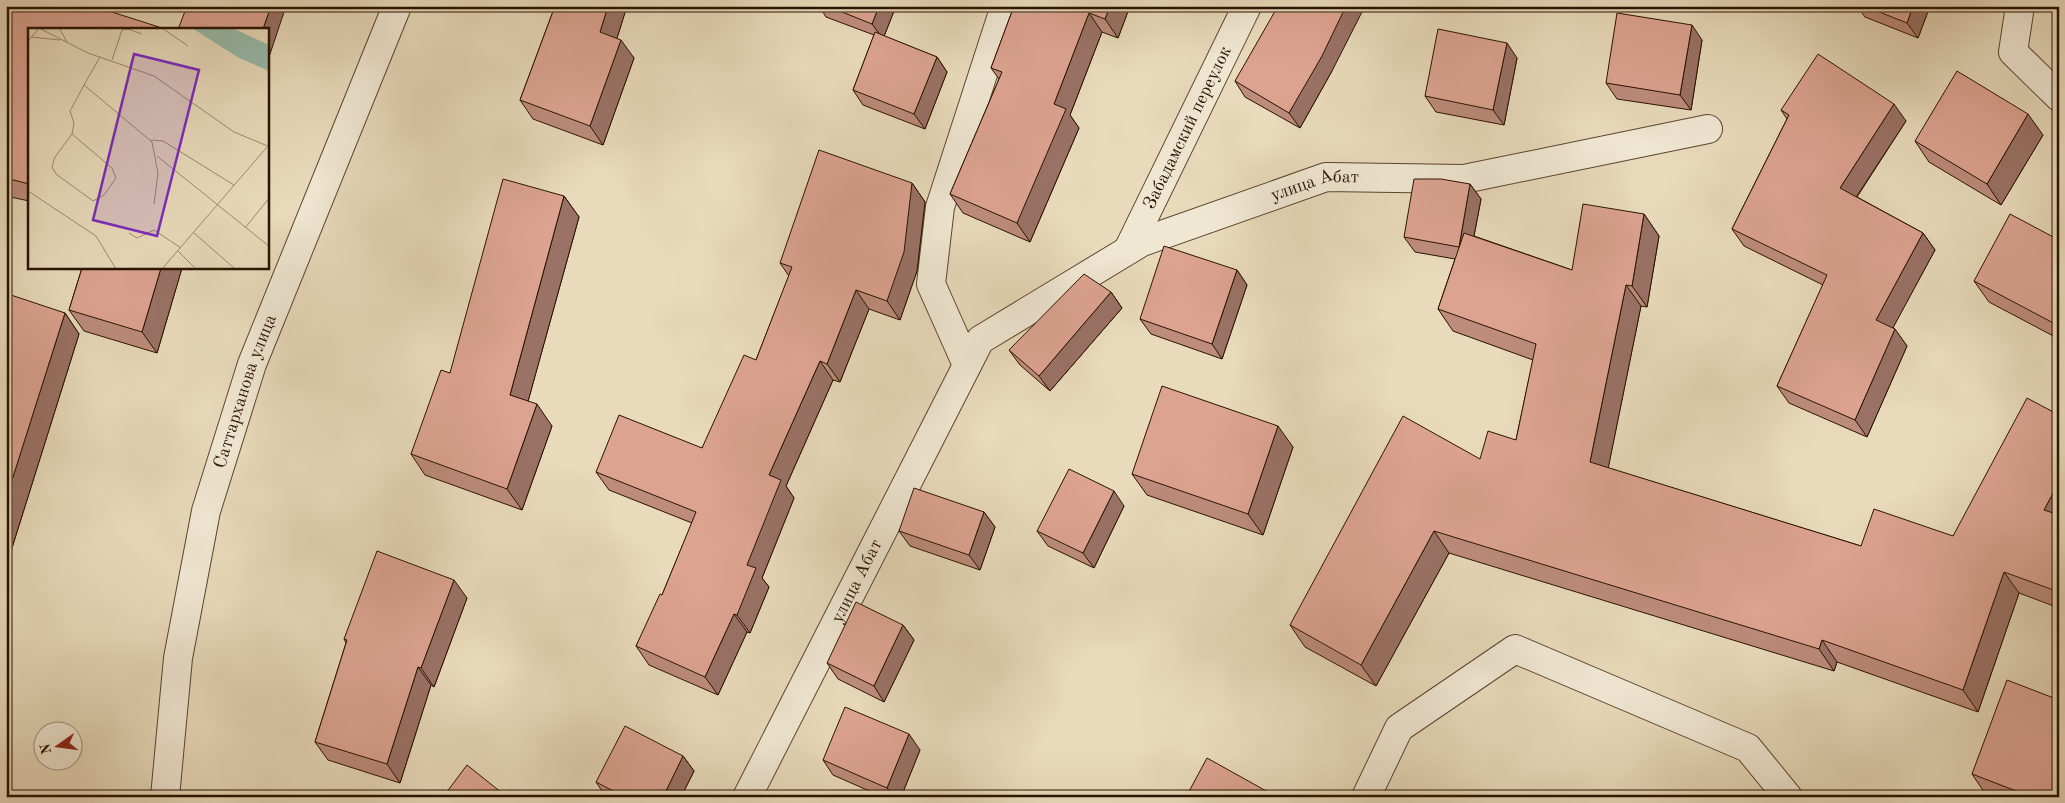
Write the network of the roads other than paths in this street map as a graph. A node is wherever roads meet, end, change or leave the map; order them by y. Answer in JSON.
{"nodes":[{"id":1,"x":397,"y":6,"type":"edge"},
{"id":2,"x":1005,"y":6,"type":"edge"},
{"id":3,"x":1247,"y":6,"type":"edge"},
{"id":4,"x":2020,"y":6,"type":"edge"},
{"id":5,"x":2059,"y":97,"type":"edge"},
{"id":6,"x":1708,"y":129,"type":"dead end"},
{"id":7,"x":1128,"y":250,"type":"junction"},
{"id":8,"x":967,"y":365,"type":"junction"},
{"id":9,"x":165,"y":797,"type":"edge"},
{"id":10,"x":747,"y":797,"type":"edge"},
{"id":11,"x":1366,"y":797,"type":"edge"},
{"id":12,"x":1788,"y":797,"type":"edge"}],
"edges":[{"from":1,"to":9,"type":"street","name":"Саттарханова улица"},
{"from":2,"to":8,"type":"street"},
{"from":3,"to":7,"type":"street","name":"Забадамский переулок"},
{"from":4,"to":5,"type":"street"},
{"from":6,"to":7,"type":"street","name":"улица Абат"},
{"from":7,"to":8,"type":"street","name":"улица Абат"},
{"from":8,"to":10,"type":"street","name":"улица Абат"},
{"from":11,"to":12,"type":"street"}]}
